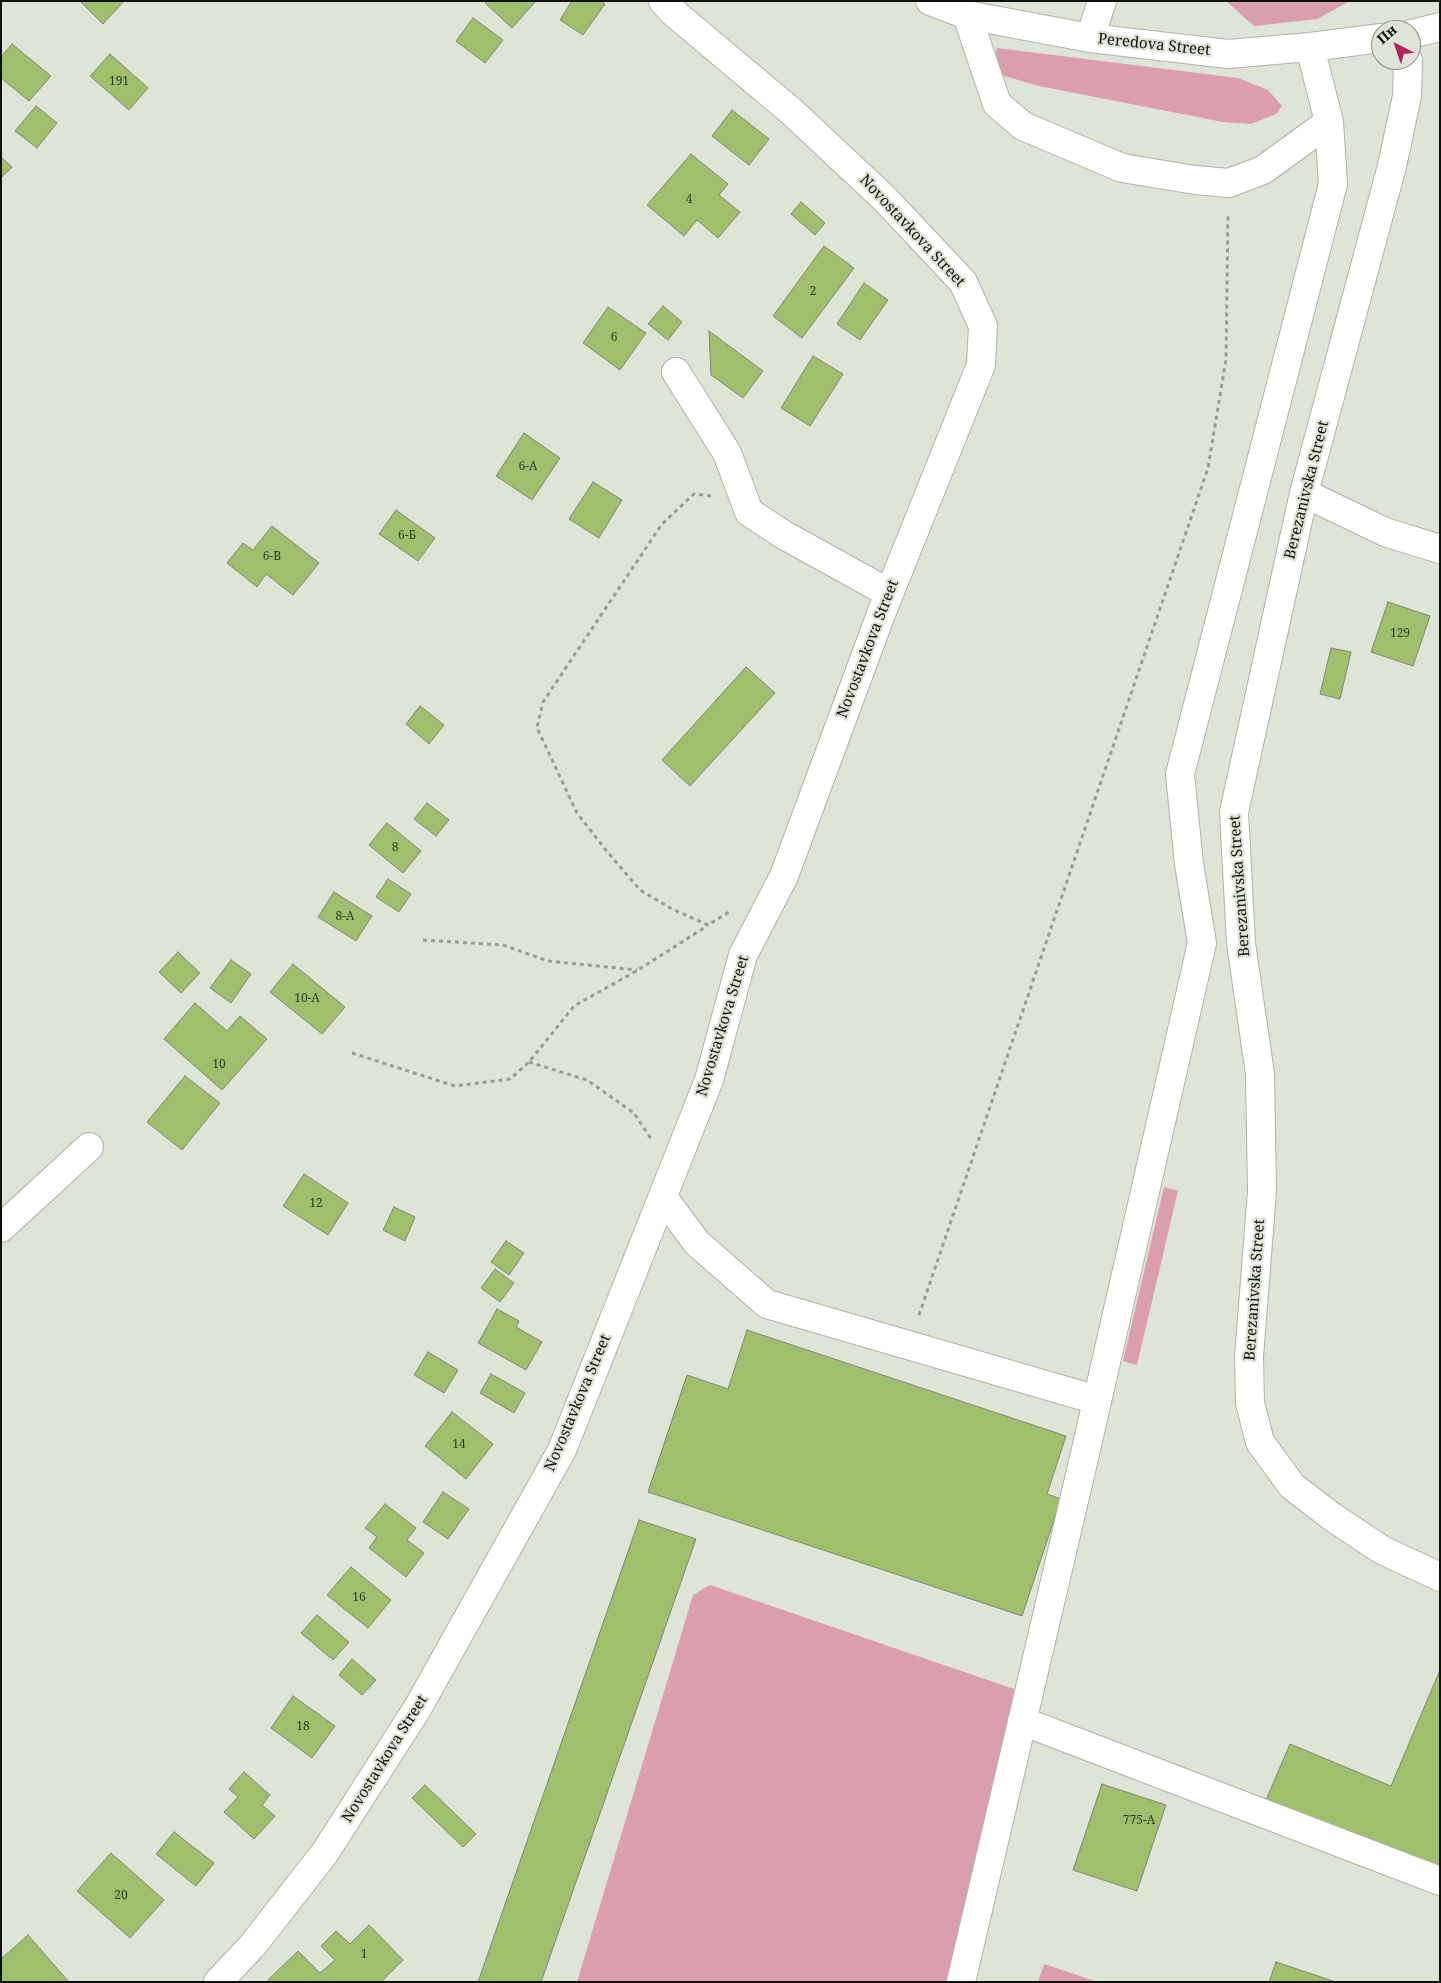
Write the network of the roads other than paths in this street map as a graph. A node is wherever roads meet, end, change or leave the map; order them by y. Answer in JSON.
{"nodes":[{"id":1,"x":663,"y":1,"type":"edge"},
{"id":2,"x":930,"y":1,"type":"edge"},
{"id":3,"x":1102,"y":1,"type":"edge"},
{"id":4,"x":967,"y":15,"type":"junction"},
{"id":5,"x":1440,"y":27,"type":"edge"},
{"id":6,"x":1421,"y":32,"type":"edge"},
{"id":7,"x":1090,"y":38,"type":"junction"},
{"id":8,"x":1371,"y":39,"type":"edge"},
{"id":9,"x":1310,"y":47,"type":"junction"},
{"id":10,"x":1408,"y":70,"type":"edge"},
{"id":11,"x":1329,"y":122,"type":"junction"},
{"id":12,"x":676,"y":372,"type":"dead end"},
{"id":13,"x":1304,"y":493,"type":"junction"},
{"id":14,"x":1440,"y":549,"type":"edge"},
{"id":15,"x":889,"y":593,"type":"junction"},
{"id":16,"x":89,"y":1147,"type":"dead end"},
{"id":17,"x":667,"y":1187,"type":"junction"},
{"id":18,"x":1,"y":1228,"type":"edge"},
{"id":19,"x":1097,"y":1400,"type":"junction"},
{"id":20,"x":1440,"y":1576,"type":"edge"},
{"id":21,"x":1022,"y":1721,"type":"junction"},
{"id":22,"x":1440,"y":1881,"type":"edge"},
{"id":23,"x":218,"y":1982,"type":"edge"},
{"id":24,"x":961,"y":1982,"type":"edge"}],
"edges":[{"from":1,"to":15,"type":"street","name":"Novostavkova Street"},
{"from":2,"to":4,"type":"street","name":"Peredova Street"},
{"from":3,"to":7,"type":"street"},
{"from":4,"to":7,"type":"street","name":"Peredova Street"},
{"from":4,"to":11,"type":"street"},
{"from":5,"to":6,"type":"street"},
{"from":7,"to":9,"type":"street","name":"Peredova Street"},
{"from":8,"to":9,"type":"street","name":"Peredova Street"},
{"from":9,"to":11,"type":"street"},
{"from":10,"to":13,"type":"street","name":"Berezanivska Street"},
{"from":11,"to":19,"type":"street"},
{"from":12,"to":15,"type":"street"},
{"from":13,"to":14,"type":"street"},
{"from":13,"to":20,"type":"street","name":"Berezanivska Street"},
{"from":15,"to":17,"type":"street","name":"Novostavkova Street"},
{"from":16,"to":18,"type":"street"},
{"from":17,"to":19,"type":"street"},
{"from":17,"to":23,"type":"street","name":"Novostavkova Street"},
{"from":19,"to":21,"type":"street"},
{"from":21,"to":22,"type":"street"},
{"from":21,"to":24,"type":"street"}]}
